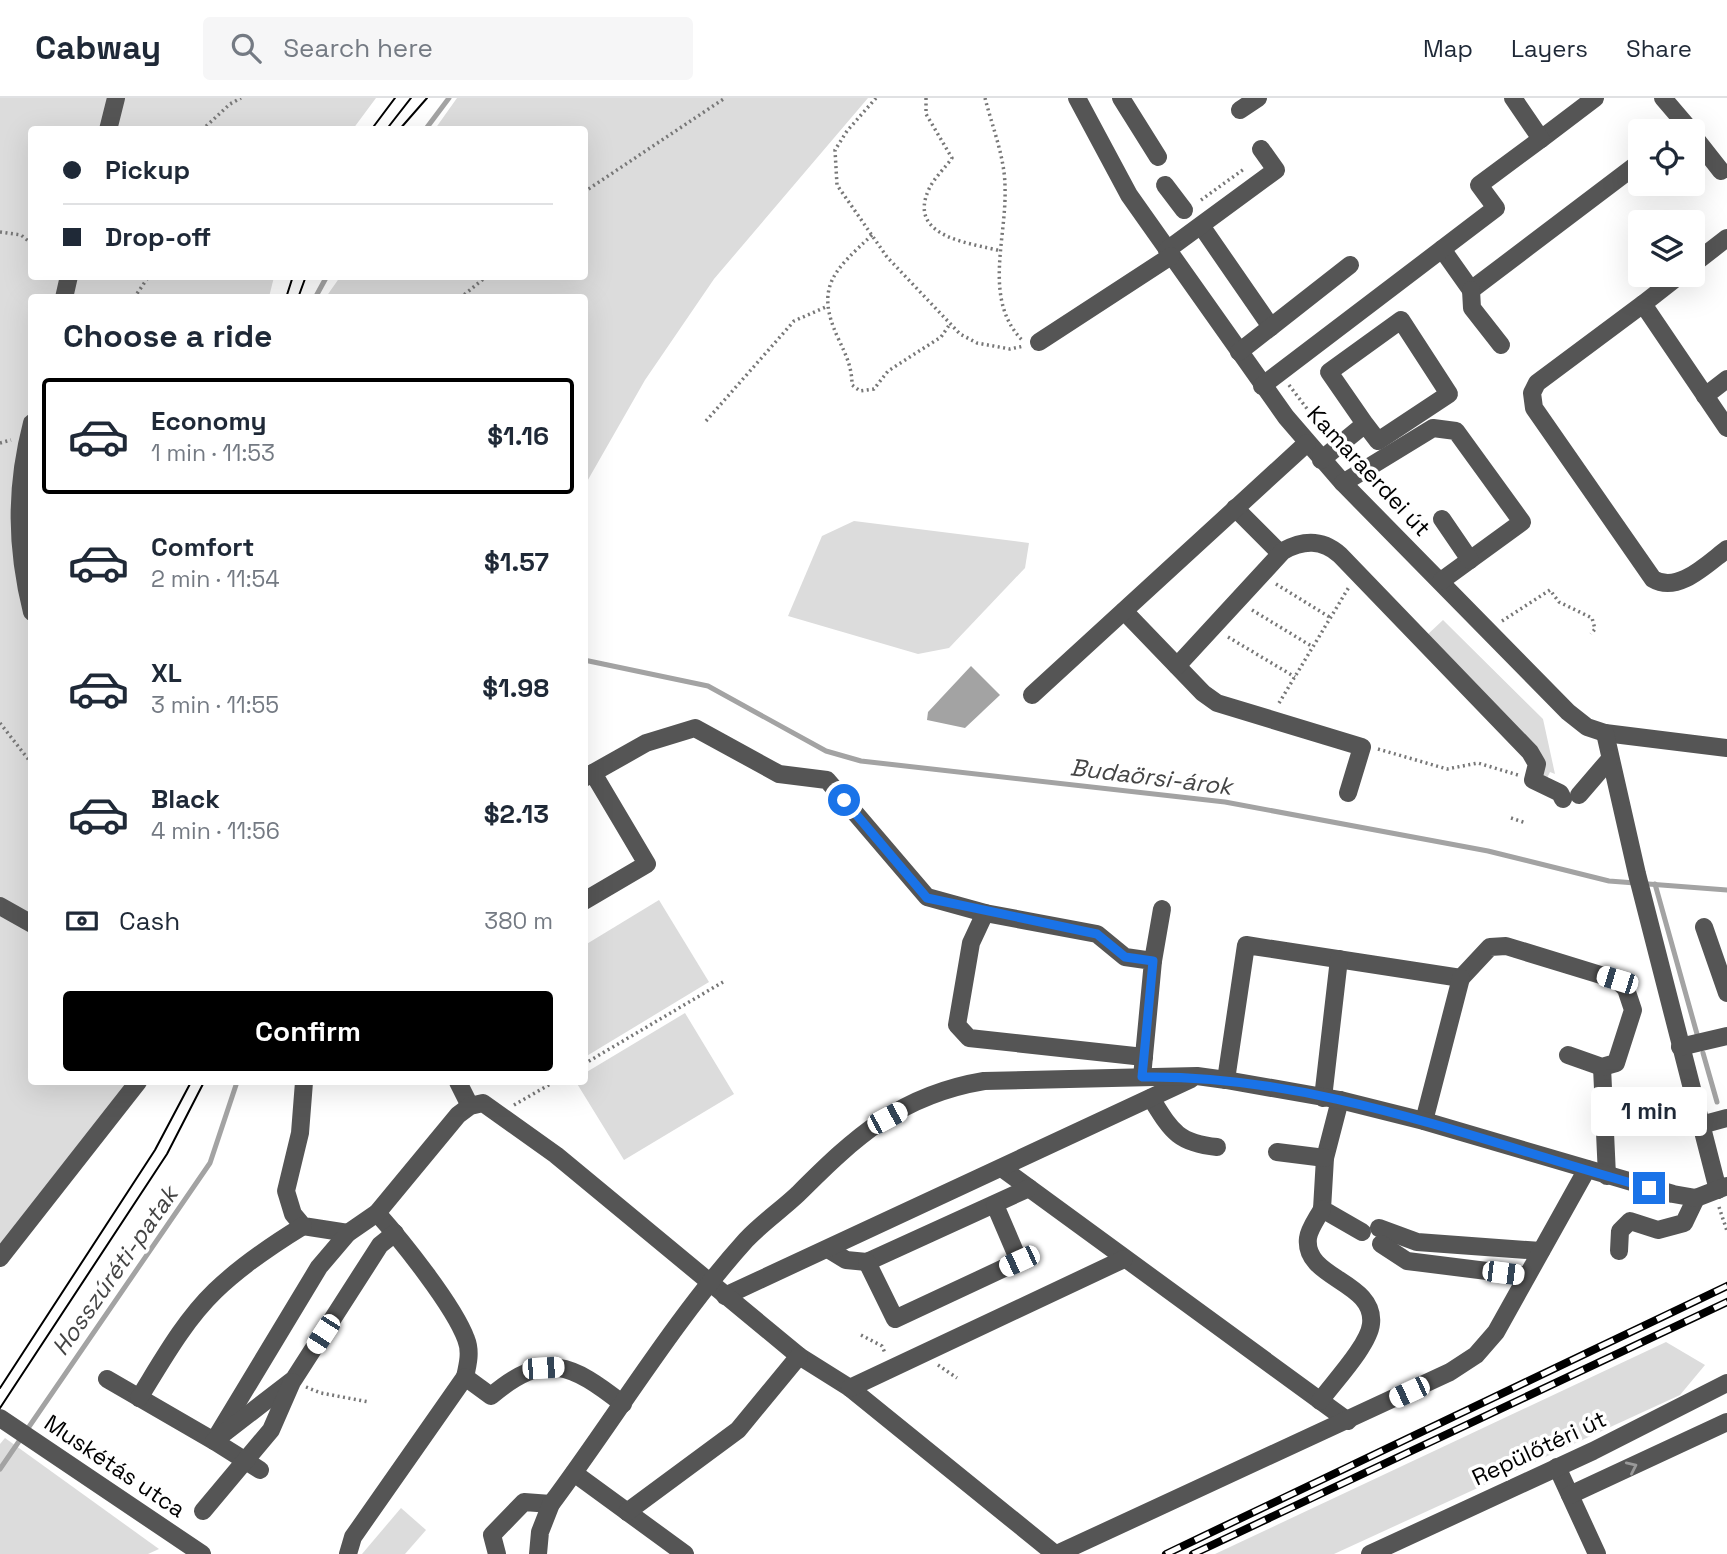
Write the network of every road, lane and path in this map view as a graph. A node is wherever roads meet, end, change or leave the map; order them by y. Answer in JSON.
{"nodes":[{"id":1,"x":116,"y":98,"type":"edge"},
{"id":2,"x":241,"y":98,"type":"edge"},
{"id":3,"x":726,"y":98,"type":"edge"},
{"id":4,"x":876,"y":98,"type":"edge"},
{"id":5,"x":926,"y":98,"type":"edge"},
{"id":6,"x":985,"y":98,"type":"edge"},
{"id":7,"x":1077,"y":98,"type":"edge"},
{"id":8,"x":1121,"y":98,"type":"edge"},
{"id":9,"x":1258,"y":98,"type":"edge"},
{"id":10,"x":1513,"y":98,"type":"edge"},
{"id":11,"x":1595,"y":98,"type":"edge"},
{"id":12,"x":1663,"y":98,"type":"edge"},
{"id":13,"x":1240,"y":110,"type":"dead end"},
{"id":14,"x":1678,"y":119,"type":"edge"},
{"id":15,"x":109,"y":126,"type":"edge"},
{"id":16,"x":206,"y":126,"type":"edge"},
{"id":17,"x":1541,"y":139,"type":"junction"},
{"id":18,"x":1261,"y":149,"type":"dead end"},
{"id":19,"x":1705,"y":152,"type":"edge"},
{"id":20,"x":1158,"y":157,"type":"dead end"},
{"id":21,"x":1244,"y":169,"type":"dead end"},
{"id":22,"x":1628,"y":171,"type":"edge"},
{"id":23,"x":1721,"y":171,"type":"dead end"},
{"id":24,"x":1165,"y":185,"type":"dead end"},
{"id":25,"x":588,"y":189,"type":"edge"},
{"id":26,"x":1201,"y":200,"type":"dead end"},
{"id":27,"x":1184,"y":210,"type":"dead end"},
{"id":28,"x":1202,"y":227,"type":"junction"},
{"id":29,"x":0,"y":232,"type":"edge"},
{"id":30,"x":872,"y":235,"type":"junction"},
{"id":31,"x":28,"y":240,"type":"edge"},
{"id":32,"x":1726,"y":241,"type":"edge"},
{"id":33,"x":1442,"y":249,"type":"junction"},
{"id":34,"x":1001,"y":251,"type":"junction"},
{"id":35,"x":1169,"y":253,"type":"junction"},
{"id":36,"x":1705,"y":256,"type":"edge"},
{"id":37,"x":1350,"y":265,"type":"dead end"},
{"id":38,"x":481,"y":280,"type":"edge"},
{"id":39,"x":1665,"y":287,"type":"edge"},
{"id":40,"x":1471,"y":290,"type":"junction"},
{"id":41,"x":465,"y":294,"type":"edge"},
{"id":42,"x":1643,"y":304,"type":"junction"},
{"id":43,"x":828,"y":306,"type":"junction"},
{"id":44,"x":950,"y":323,"type":"junction"},
{"id":45,"x":1271,"y":327,"type":"junction"},
{"id":46,"x":1039,"y":342,"type":"dead end"},
{"id":47,"x":1502,"y":345,"type":"dead end"},
{"id":48,"x":1239,"y":352,"type":"junction"},
{"id":49,"x":1279,"y":373,"type":"junction"},
{"id":50,"x":1727,"y":379,"type":"edge"},
{"id":51,"x":1262,"y":386,"type":"junction"},
{"id":52,"x":1705,"y":396,"type":"junction"},
{"id":53,"x":705,"y":421,"type":"dead end"},
{"id":54,"x":1365,"y":425,"type":"junction"},
{"id":55,"x":1727,"y":428,"type":"edge"},
{"id":56,"x":1307,"y":443,"type":"junction"},
{"id":57,"x":28,"y":445,"type":"edge"},
{"id":58,"x":1337,"y":447,"type":"junction"},
{"id":59,"x":1321,"y":460,"type":"junction"},
{"id":60,"x":1343,"y":483,"type":"junction"},
{"id":61,"x":1235,"y":508,"type":"junction"},
{"id":62,"x":1442,"y":519,"type":"dead end"},
{"id":63,"x":1727,"y":549,"type":"edge"},
{"id":64,"x":1280,"y":553,"type":"junction"},
{"id":65,"x":1470,"y":560,"type":"junction"},
{"id":66,"x":1357,"y":573,"type":"junction"},
{"id":67,"x":1260,"y":575,"type":"junction"},
{"id":68,"x":1441,"y":581,"type":"junction"},
{"id":69,"x":28,"y":591,"type":"edge"},
{"id":70,"x":1237,"y":601,"type":"junction"},
{"id":71,"x":1124,"y":611,"type":"junction"},
{"id":72,"x":1331,"y":618,"type":"junction"},
{"id":73,"x":1213,"y":628,"type":"junction"},
{"id":74,"x":1489,"y":630,"type":"junction"},
{"id":75,"x":1591,"y":634,"type":"dead end"},
{"id":76,"x":1313,"y":647,"type":"junction"},
{"id":77,"x":1177,"y":666,"type":"junction"},
{"id":78,"x":1294,"y":677,"type":"junction"},
{"id":79,"x":1032,"y":695,"type":"dead end"},
{"id":80,"x":1269,"y":720,"type":"junction"},
{"id":81,"x":0,"y":723,"type":"edge"},
{"id":82,"x":1605,"y":733,"type":"junction"},
{"id":83,"x":1362,"y":747,"type":"junction"},
{"id":84,"x":1727,"y":748,"type":"edge"},
{"id":85,"x":28,"y":759,"type":"edge"},
{"id":86,"x":1610,"y":759,"type":"junction"},
{"id":87,"x":589,"y":775,"type":"edge"},
{"id":88,"x":1532,"y":780,"type":"junction"},
{"id":89,"x":1348,"y":793,"type":"dead end"},
{"id":90,"x":1511,"y":817,"type":"dead end"},
{"id":91,"x":1526,"y":823,"type":"dead end"},
{"id":92,"x":588,"y":899,"type":"edge"},
{"id":93,"x":0,"y":906,"type":"edge"},
{"id":94,"x":1162,"y":909,"type":"dead end"},
{"id":95,"x":985,"y":913,"type":"junction"},
{"id":96,"x":28,"y":922,"type":"edge"},
{"id":97,"x":1704,"y":928,"type":"dead end"},
{"id":98,"x":1339,"y":959,"type":"junction"},
{"id":99,"x":1153,"y":961,"type":"junction"},
{"id":100,"x":1461,"y":978,"type":"junction"},
{"id":101,"x":723,"y":982,"type":"dead end"},
{"id":102,"x":1727,"y":993,"type":"edge"},
{"id":103,"x":1727,"y":1036,"type":"edge"},
{"id":104,"x":1680,"y":1047,"type":"junction"},
{"id":105,"x":1568,"y":1055,"type":"dead end"},
{"id":106,"x":1144,"y":1058,"type":"junction"},
{"id":107,"x":588,"y":1062,"type":"edge"},
{"id":108,"x":1602,"y":1067,"type":"junction"},
{"id":109,"x":1197,"y":1076,"type":"junction"},
{"id":110,"x":1142,"y":1077,"type":"junction"},
{"id":111,"x":1226,"y":1080,"type":"junction"},
{"id":112,"x":132,"y":1085,"type":"edge"},
{"id":113,"x":304,"y":1085,"type":"edge"},
{"id":114,"x":460,"y":1085,"type":"edge"},
{"id":115,"x":550,"y":1085,"type":"edge"},
{"id":116,"x":1151,"y":1098,"type":"junction"},
{"id":117,"x":1331,"y":1099,"type":"junction"},
{"id":118,"x":470,"y":1105,"type":"junction"},
{"id":119,"x":500,"y":1114,"type":"junction"},
{"id":120,"x":1727,"y":1118,"type":"edge"},
{"id":121,"x":1424,"y":1121,"type":"junction"},
{"id":122,"x":1701,"y":1125,"type":"junction"},
{"id":123,"x":1217,"y":1147,"type":"dead end"},
{"id":124,"x":1277,"y":1152,"type":"dead end"},
{"id":125,"x":1325,"y":1158,"type":"junction"},
{"id":126,"x":1003,"y":1169,"type":"junction"},
{"id":127,"x":1587,"y":1169,"type":"junction"},
{"id":128,"x":1607,"y":1177,"type":"junction"},
{"id":129,"x":1029,"y":1188,"type":"junction"},
{"id":130,"x":1723,"y":1188,"type":"edge"},
{"id":131,"x":1696,"y":1198,"type":"junction"},
{"id":132,"x":995,"y":1205,"type":"junction"},
{"id":133,"x":1322,"y":1209,"type":"junction"},
{"id":134,"x":377,"y":1213,"type":"junction"},
{"id":135,"x":303,"y":1226,"type":"junction"},
{"id":136,"x":1727,"y":1231,"type":"edge"},
{"id":137,"x":348,"y":1233,"type":"junction"},
{"id":138,"x":395,"y":1233,"type":"junction"},
{"id":139,"x":1382,"y":1237,"type":"junction"},
{"id":140,"x":828,"y":1249,"type":"junction"},
{"id":141,"x":1541,"y":1251,"type":"junction"},
{"id":142,"x":1619,"y":1251,"type":"dead end"},
{"id":143,"x":0,"y":1258,"type":"edge"},
{"id":144,"x":1125,"y":1259,"type":"junction"},
{"id":145,"x":867,"y":1262,"type":"junction"},
{"id":146,"x":1527,"y":1276,"type":"junction"},
{"id":147,"x":710,"y":1284,"type":"junction"},
{"id":148,"x":725,"y":1296,"type":"junction"},
{"id":149,"x":861,"y":1335,"type":"dead end"},
{"id":150,"x":799,"y":1356,"type":"junction"},
{"id":151,"x":892,"y":1368,"type":"junction"},
{"id":152,"x":465,"y":1377,"type":"junction"},
{"id":153,"x":294,"y":1378,"type":"junction"},
{"id":154,"x":107,"y":1379,"type":"dead end"},
{"id":155,"x":1727,"y":1384,"type":"edge"},
{"id":156,"x":850,"y":1388,"type":"junction"},
{"id":157,"x":139,"y":1398,"type":"junction"},
{"id":158,"x":1320,"y":1401,"type":"junction"},
{"id":159,"x":369,"y":1402,"type":"dead end"},
{"id":160,"x":623,"y":1404,"type":"junction"},
{"id":161,"x":1348,"y":1421,"type":"junction"},
{"id":162,"x":1727,"y":1422,"type":"edge"},
{"id":163,"x":3,"y":1425,"type":"edge"},
{"id":164,"x":214,"y":1441,"type":"junction"},
{"id":165,"x":253,"y":1465,"type":"junction"},
{"id":166,"x":1557,"y":1467,"type":"junction"},
{"id":167,"x":574,"y":1474,"type":"junction"},
{"id":168,"x":1570,"y":1495,"type":"junction"},
{"id":169,"x":551,"y":1504,"type":"junction"},
{"id":170,"x":203,"y":1511,"type":"dead end"},
{"id":171,"x":628,"y":1512,"type":"junction"},
{"id":172,"x":202,"y":1554,"type":"edge"},
{"id":173,"x":348,"y":1554,"type":"edge"},
{"id":174,"x":497,"y":1554,"type":"edge"},
{"id":175,"x":538,"y":1554,"type":"edge"},
{"id":176,"x":685,"y":1554,"type":"edge"},
{"id":177,"x":1056,"y":1554,"type":"edge"},
{"id":178,"x":1370,"y":1554,"type":"edge"},
{"id":179,"x":1597,"y":1554,"type":"edge"}],
"edges":[{"from":1,"to":15,"type":"street"},
{"from":2,"to":16,"type":"path"},
{"from":3,"to":25,"type":"path"},
{"from":4,"to":30,"type":"path"},
{"from":5,"to":34,"type":"path"},
{"from":6,"to":34,"type":"path"},
{"from":7,"to":35,"type":"street","name":"Kamaraerdei út"},
{"from":8,"to":20,"type":"street"},
{"from":9,"to":13,"type":"street"},
{"from":10,"to":17,"type":"street"},
{"from":11,"to":17,"type":"street"},
{"from":12,"to":14,"type":"street"},
{"from":17,"to":33,"type":"street"},
{"from":18,"to":28,"type":"street"},
{"from":19,"to":23,"type":"street"},
{"from":21,"to":26,"type":"path"},
{"from":22,"to":40,"type":"street"},
{"from":24,"to":27,"type":"street"},
{"from":28,"to":35,"type":"street"},
{"from":28,"to":45,"type":"street"},
{"from":29,"to":31,"type":"path"},
{"from":30,"to":43,"type":"path"},
{"from":30,"to":44,"type":"path"},
{"from":32,"to":36,"type":"street"},
{"from":33,"to":40,"type":"street"},
{"from":33,"to":49,"type":"street"},
{"from":34,"to":44,"type":"path"},
{"from":35,"to":46,"type":"street"},
{"from":35,"to":48,"type":"street","name":"Kamaraerdei út"},
{"from":37,"to":45,"type":"street"},
{"from":38,"to":41,"type":"path"},
{"from":39,"to":42,"type":"street"},
{"from":40,"to":47,"type":"street"},
{"from":42,"to":52,"type":"street"},
{"from":42,"to":63,"type":"street"},
{"from":43,"to":44,"type":"path"},
{"from":43,"to":53,"type":"path"},
{"from":45,"to":48,"type":"street"},
{"from":48,"to":51,"type":"street","name":"Kamaraerdei út"},
{"from":49,"to":51,"type":"street"},
{"from":49,"to":58,"type":"path"},
{"from":50,"to":52,"type":"street"},
{"from":51,"to":56,"type":"street","name":"Kamaraerdei út"},
{"from":52,"to":55,"type":"street"},
{"from":54,"to":54,"type":"street"},
{"from":54,"to":58,"type":"street"},
{"from":56,"to":59,"type":"street","name":"Kamaraerdei út"},
{"from":56,"to":61,"type":"street"},
{"from":57,"to":69,"type":"street"},
{"from":58,"to":59,"type":"street"},
{"from":59,"to":60,"type":"street","name":"Kamaraerdei út"},
{"from":60,"to":65,"type":"street"},
{"from":60,"to":68,"type":"street","name":"Kamaraerdei út"},
{"from":61,"to":64,"type":"street"},
{"from":61,"to":71,"type":"street"},
{"from":62,"to":65,"type":"street"},
{"from":64,"to":66,"type":"street"},
{"from":64,"to":67,"type":"street"},
{"from":65,"to":68,"type":"street"},
{"from":66,"to":72,"type":"path"},
{"from":66,"to":88,"type":"street"},
{"from":67,"to":70,"type":"street"},
{"from":67,"to":72,"type":"path"},
{"from":68,"to":74,"type":"street","name":"Kamaraerdei út"},
{"from":70,"to":73,"type":"street"},
{"from":70,"to":76,"type":"path"},
{"from":71,"to":77,"type":"street"},
{"from":71,"to":79,"type":"street"},
{"from":72,"to":76,"type":"path"},
{"from":73,"to":77,"type":"street"},
{"from":73,"to":78,"type":"path"},
{"from":74,"to":75,"type":"path"},
{"from":74,"to":82,"type":"street","name":"Kamaraerdei út"},
{"from":76,"to":78,"type":"path"},
{"from":77,"to":80,"type":"street"},
{"from":78,"to":80,"type":"path"},
{"from":80,"to":83,"type":"street"},
{"from":81,"to":85,"type":"path"},
{"from":82,"to":84,"type":"street","name":"Kamaraerdei út"},
{"from":82,"to":86,"type":"street"},
{"from":83,"to":88,"type":"path"},
{"from":83,"to":89,"type":"street"},
{"from":86,"to":88,"type":"street"},
{"from":86,"to":104,"type":"street"},
{"from":87,"to":92,"type":"street"},
{"from":87,"to":95,"type":"street"},
{"from":90,"to":91,"type":"path"},
{"from":93,"to":96,"type":"street"},
{"from":94,"to":99,"type":"street"},
{"from":95,"to":99,"type":"street"},
{"from":95,"to":106,"type":"street"},
{"from":97,"to":102,"type":"street"},
{"from":98,"to":100,"type":"street"},
{"from":98,"to":111,"type":"street"},
{"from":98,"to":117,"type":"street"},
{"from":99,"to":106,"type":"street"},
{"from":100,"to":108,"type":"street"},
{"from":100,"to":121,"type":"street"},
{"from":101,"to":107,"type":"path"},
{"from":103,"to":104,"type":"street"},
{"from":104,"to":122,"type":"street"},
{"from":105,"to":108,"type":"street"},
{"from":106,"to":110,"type":"street"},
{"from":108,"to":128,"type":"street"},
{"from":109,"to":110,"type":"street"},
{"from":109,"to":111,"type":"street"},
{"from":109,"to":116,"type":"street"},
{"from":110,"to":147,"type":"street"},
{"from":111,"to":117,"type":"street"},
{"from":112,"to":143,"type":"street"},
{"from":113,"to":135,"type":"street"},
{"from":114,"to":118,"type":"street"},
{"from":115,"to":119,"type":"path"},
{"from":116,"to":123,"type":"street"},
{"from":116,"to":126,"type":"street"},
{"from":117,"to":121,"type":"street"},
{"from":117,"to":125,"type":"street"},
{"from":118,"to":119,"type":"street"},
{"from":118,"to":134,"type":"street"},
{"from":119,"to":147,"type":"street"},
{"from":120,"to":122,"type":"street"},
{"from":121,"to":127,"type":"street"},
{"from":122,"to":130,"type":"street"},
{"from":124,"to":125,"type":"street"},
{"from":125,"to":133,"type":"street"},
{"from":126,"to":129,"type":"street"},
{"from":126,"to":140,"type":"street"},
{"from":127,"to":128,"type":"street"},
{"from":127,"to":141,"type":"street"},
{"from":128,"to":131,"type":"street"},
{"from":129,"to":132,"type":"street"},
{"from":129,"to":144,"type":"street"},
{"from":130,"to":131,"type":"street"},
{"from":130,"to":136,"type":"path"},
{"from":131,"to":142,"type":"street"},
{"from":132,"to":145,"type":"street"},
{"from":132,"to":145,"type":"street"},
{"from":133,"to":139,"type":"street"},
{"from":133,"to":158,"type":"street"},
{"from":134,"to":137,"type":"street"},
{"from":134,"to":138,"type":"street"},
{"from":135,"to":137,"type":"street"},
{"from":135,"to":157,"type":"street"},
{"from":137,"to":164,"type":"street"},
{"from":138,"to":152,"type":"street"},
{"from":138,"to":153,"type":"street"},
{"from":139,"to":141,"type":"street"},
{"from":139,"to":146,"type":"street"},
{"from":140,"to":145,"type":"street"},
{"from":140,"to":148,"type":"street"},
{"from":141,"to":146,"type":"street"},
{"from":144,"to":151,"type":"street"},
{"from":144,"to":158,"type":"street"},
{"from":146,"to":161,"type":"street"},
{"from":147,"to":148,"type":"street"},
{"from":147,"to":160,"type":"street"},
{"from":148,"to":150,"type":"street"},
{"from":149,"to":151,"type":"path"},
{"from":150,"to":156,"type":"street"},
{"from":150,"to":171,"type":"street"},
{"from":151,"to":156,"type":"street"},
{"from":152,"to":160,"type":"street"},
{"from":152,"to":173,"type":"street"},
{"from":153,"to":159,"type":"path"},
{"from":153,"to":164,"type":"street"},
{"from":153,"to":165,"type":"street"},
{"from":154,"to":157,"type":"street"},
{"from":155,"to":166,"type":"street","name":"Repülőtéri út"},
{"from":156,"to":177,"type":"street"},
{"from":157,"to":164,"type":"street"},
{"from":158,"to":161,"type":"street"},
{"from":160,"to":167,"type":"street"},
{"from":161,"to":177,"type":"street"},
{"from":168,"to":162,"type":"street","one_way":true},
{"from":163,"to":172,"type":"street","name":"Muskétás utca"},
{"from":164,"to":165,"type":"street"},
{"from":165,"to":170,"type":"street"},
{"from":166,"to":168,"type":"street"},
{"from":166,"to":178,"type":"street","name":"Repülőtéri út"},
{"from":167,"to":169,"type":"street"},
{"from":167,"to":171,"type":"street"},
{"from":168,"to":179,"type":"street"},
{"from":169,"to":174,"type":"street"},
{"from":169,"to":175,"type":"street"},
{"from":171,"to":176,"type":"street"}]}
